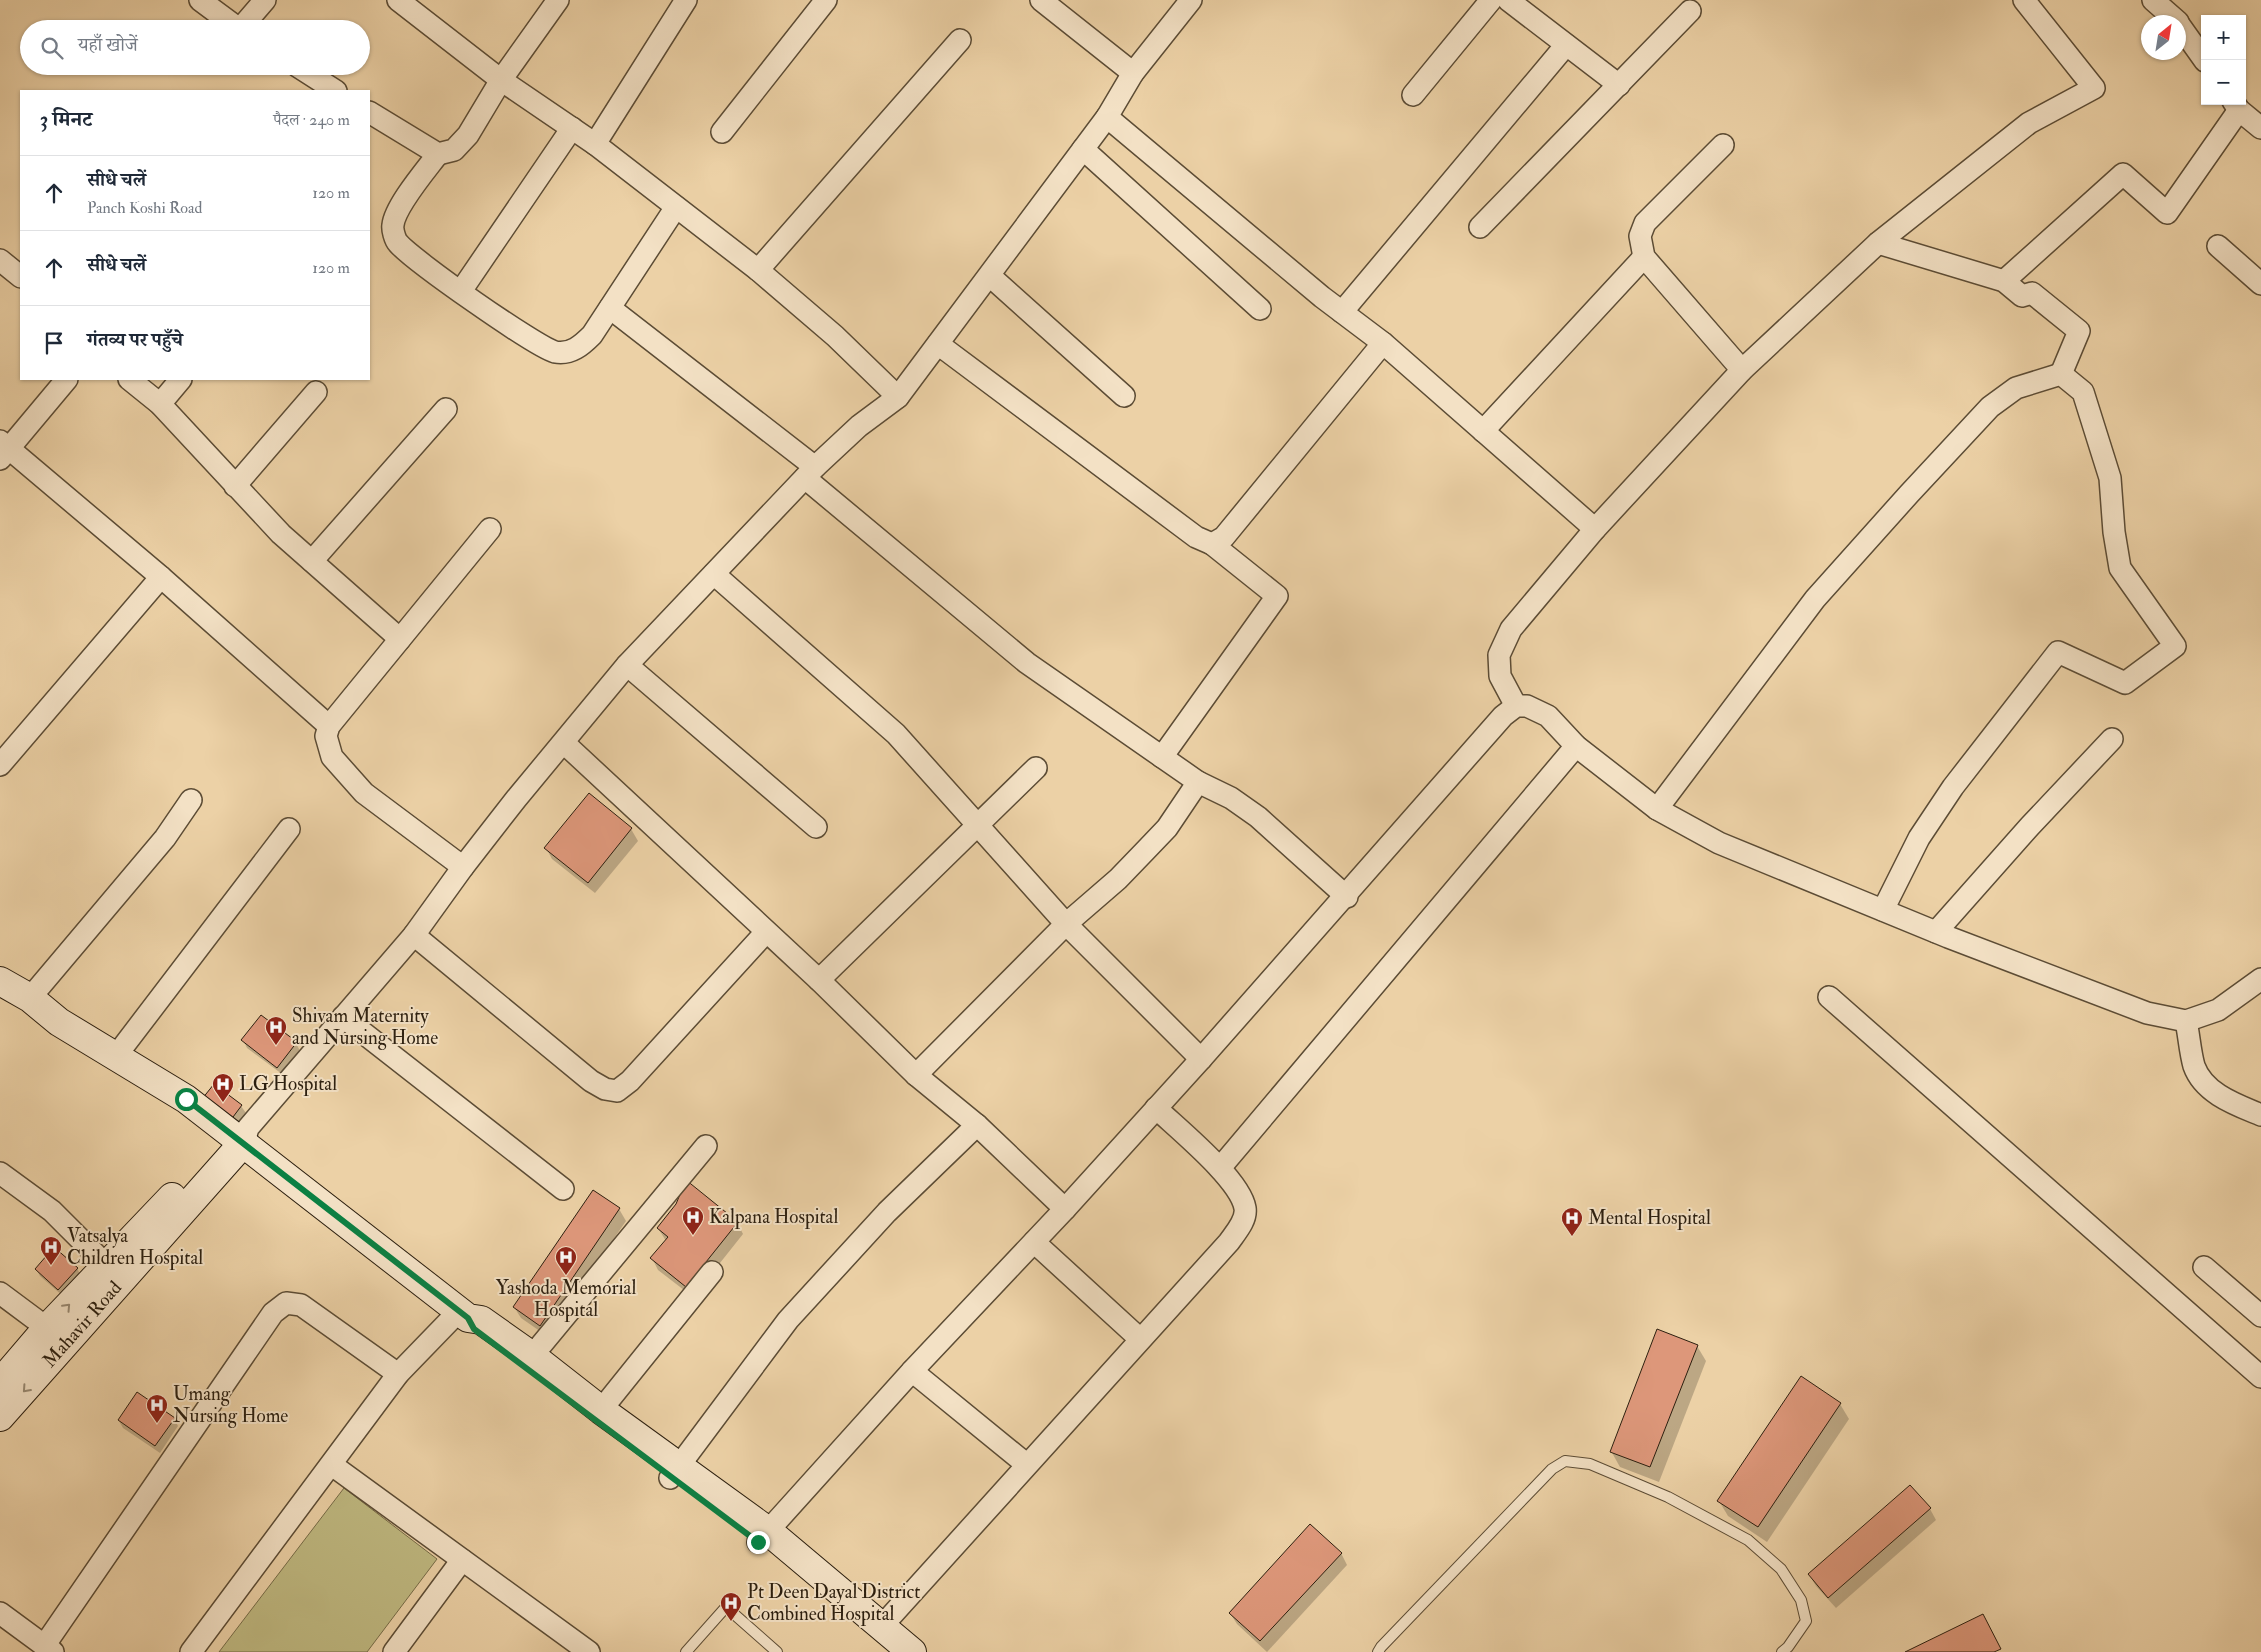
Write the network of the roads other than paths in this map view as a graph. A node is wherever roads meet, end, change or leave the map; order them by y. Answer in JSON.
{"nodes":[{"id":1,"x":200,"y":0,"type":"edge"},
{"id":2,"x":265,"y":0,"type":"edge"},
{"id":3,"x":398,"y":0,"type":"edge"},
{"id":4,"x":558,"y":0,"type":"edge"},
{"id":5,"x":686,"y":0,"type":"edge"},
{"id":6,"x":826,"y":0,"type":"edge"},
{"id":7,"x":1041,"y":0,"type":"edge"},
{"id":8,"x":1191,"y":0,"type":"edge"},
{"id":9,"x":1491,"y":0,"type":"edge"},
{"id":10,"x":1508,"y":0,"type":"edge"},
{"id":11,"x":2153,"y":0,"type":"edge"},
{"id":12,"x":2033,"y":4,"type":"edge"},
{"id":13,"x":1690,"y":11,"type":"dead end"},
{"id":14,"x":2169,"y":15,"type":"edge"},
{"id":15,"x":227,"y":20,"type":"edge"},
{"id":16,"x":247,"y":20,"type":"edge"},
{"id":17,"x":2186,"y":34,"type":"edge"},
{"id":18,"x":960,"y":40,"type":"dead end"},
{"id":19,"x":1566,"y":45,"type":"junction"},
{"id":20,"x":2204,"y":60,"type":"edge"},
{"id":21,"x":1133,"y":73,"type":"junction"},
{"id":22,"x":311,"y":75,"type":"edge"},
{"id":23,"x":501,"y":80,"type":"junction"},
{"id":24,"x":1619,"y":85,"type":"junction"},
{"id":25,"x":334,"y":90,"type":"edge"},
{"id":26,"x":1413,"y":95,"type":"dead end"},
{"id":27,"x":2236,"y":106,"type":"edge"},
{"id":28,"x":370,"y":113,"type":"edge"},
{"id":29,"x":1107,"y":117,"type":"junction"},
{"id":30,"x":572,"y":128,"type":"junction"},
{"id":31,"x":2261,"y":128,"type":"edge"},
{"id":32,"x":722,"y":132,"type":"dead end"},
{"id":33,"x":595,"y":144,"type":"junction"},
{"id":34,"x":1723,"y":145,"type":"dead end"},
{"id":35,"x":1083,"y":149,"type":"junction"},
{"id":36,"x":438,"y":154,"type":"junction"},
{"id":37,"x":676,"y":207,"type":"junction"},
{"id":38,"x":1480,"y":227,"type":"dead end"},
{"id":39,"x":1878,"y":243,"type":"junction"},
{"id":40,"x":2218,"y":246,"type":"dead end"},
{"id":41,"x":1644,"y":258,"type":"junction"},
{"id":42,"x":0,"y":260,"type":"edge"},
{"id":43,"x":758,"y":270,"type":"junction"},
{"id":44,"x":20,"y":276,"type":"edge"},
{"id":45,"x":990,"y":276,"type":"junction"},
{"id":46,"x":2004,"y":280,"type":"junction"},
{"id":47,"x":2261,"y":284,"type":"edge"},
{"id":48,"x":461,"y":291,"type":"junction"},
{"id":49,"x":610,"y":308,"type":"junction"},
{"id":50,"x":1260,"y":309,"type":"dead end"},
{"id":51,"x":1342,"y":312,"type":"junction"},
{"id":52,"x":1383,"y":343,"type":"junction"},
{"id":53,"x":938,"y":344,"type":"junction"},
{"id":54,"x":1742,"y":370,"type":"junction"},
{"id":55,"x":2061,"y":374,"type":"junction"},
{"id":56,"x":66,"y":380,"type":"edge"},
{"id":57,"x":130,"y":380,"type":"edge"},
{"id":58,"x":180,"y":380,"type":"edge"},
{"id":59,"x":316,"y":392,"type":"dead end"},
{"id":60,"x":1124,"y":396,"type":"dead end"},
{"id":61,"x":898,"y":397,"type":"junction"},
{"id":62,"x":160,"y":404,"type":"junction"},
{"id":63,"x":446,"y":409,"type":"dead end"},
{"id":64,"x":1483,"y":431,"type":"junction"},
{"id":65,"x":3,"y":450,"type":"edge"},
{"id":66,"x":810,"y":472,"type":"junction"},
{"id":67,"x":235,"y":486,"type":"junction"},
{"id":68,"x":490,"y":529,"type":"dead end"},
{"id":69,"x":1595,"y":529,"type":"junction"},
{"id":70,"x":1212,"y":544,"type":"junction"},
{"id":71,"x":312,"y":561,"type":"junction"},
{"id":72,"x":714,"y":574,"type":"junction"},
{"id":73,"x":161,"y":577,"type":"junction"},
{"id":74,"x":400,"y":639,"type":"junction"},
{"id":75,"x":628,"y":665,"type":"junction"},
{"id":76,"x":1516,"y":706,"type":"junction"},
{"id":77,"x":328,"y":726,"type":"junction"},
{"id":78,"x":2112,"y":739,"type":"dead end"},
{"id":79,"x":564,"y":743,"type":"junction"},
{"id":80,"x":1576,"y":746,"type":"junction"},
{"id":81,"x":1162,"y":757,"type":"junction"},
{"id":82,"x":0,"y":765,"type":"edge"},
{"id":83,"x":1036,"y":768,"type":"dead end"},
{"id":84,"x":1198,"y":782,"type":"junction"},
{"id":85,"x":191,"y":800,"type":"dead end"},
{"id":86,"x":1656,"y":809,"type":"junction"},
{"id":87,"x":976,"y":824,"type":"junction"},
{"id":88,"x":816,"y":827,"type":"dead end"},
{"id":89,"x":289,"y":828,"type":"dead end"},
{"id":90,"x":463,"y":866,"type":"junction"},
{"id":91,"x":1347,"y":896,"type":"junction"},
{"id":92,"x":1883,"y":910,"type":"junction"},
{"id":93,"x":1066,"y":924,"type":"junction"},
{"id":94,"x":766,"y":932,"type":"junction"},
{"id":95,"x":1936,"y":932,"type":"junction"},
{"id":96,"x":414,"y":934,"type":"junction"},
{"id":97,"x":2261,"y":979,"type":"edge"},
{"id":98,"x":819,"y":980,"type":"junction"},
{"id":99,"x":0,"y":981,"type":"edge"},
{"id":100,"x":1829,"y":997,"type":"dead end"},
{"id":101,"x":30,"y":998,"type":"junction"},
{"id":102,"x":0,"y":1001,"type":"edge"},
{"id":103,"x":343,"y":1017,"type":"junction"},
{"id":104,"x":2186,"y":1020,"type":"junction"},
{"id":105,"x":59,"y":1022,"type":"junction"},
{"id":106,"x":116,"y":1056,"type":"junction"},
{"id":107,"x":1201,"y":1059,"type":"junction"},
{"id":108,"x":916,"y":1075,"type":"junction"},
{"id":109,"x":1156,"y":1108,"type":"junction"},
{"id":110,"x":2261,"y":1115,"type":"edge"},
{"id":111,"x":976,"y":1125,"type":"junction"},
{"id":112,"x":241,"y":1135,"type":"junction"},
{"id":113,"x":706,"y":1146,"type":"dead end"},
{"id":114,"x":1220,"y":1168,"type":"junction"},
{"id":115,"x":0,"y":1173,"type":"edge"},
{"id":116,"x":563,"y":1189,"type":"dead end"},
{"id":117,"x":1065,"y":1209,"type":"junction"},
{"id":118,"x":1034,"y":1242,"type":"junction"},
{"id":119,"x":106,"y":1265,"type":"junction"},
{"id":120,"x":2204,"y":1267,"type":"dead end"},
{"id":121,"x":712,"y":1272,"type":"dead end"},
{"id":122,"x":0,"y":1293,"type":"edge"},
{"id":123,"x":464,"y":1315,"type":"junction"},
{"id":124,"x":2261,"y":1316,"type":"edge"},
{"id":125,"x":56,"y":1337,"type":"junction"},
{"id":126,"x":1140,"y":1339,"type":"junction"},
{"id":127,"x":532,"y":1356,"type":"junction"},
{"id":128,"x":912,"y":1370,"type":"junction"},
{"id":129,"x":398,"y":1374,"type":"junction"},
{"id":130,"x":2261,"y":1377,"type":"edge"},
{"id":131,"x":0,"y":1383,"type":"edge"},
{"id":132,"x":601,"y":1410,"type":"junction"},
{"id":133,"x":0,"y":1417,"type":"edge"},
{"id":134,"x":1026,"y":1464,"type":"junction"},
{"id":135,"x":332,"y":1465,"type":"junction"},
{"id":136,"x":674,"y":1472,"type":"junction"},
{"id":137,"x":763,"y":1536,"type":"junction"},
{"id":138,"x":462,"y":1560,"type":"junction"},
{"id":139,"x":0,"y":1613,"type":"edge"},
{"id":140,"x":883,"y":1639,"type":"edge"},
{"id":141,"x":48,"y":1649,"type":"edge"},
{"id":142,"x":192,"y":1652,"type":"edge"},
{"id":143,"x":394,"y":1652,"type":"edge"},
{"id":144,"x":589,"y":1652,"type":"edge"},
{"id":145,"x":686,"y":1652,"type":"edge"},
{"id":146,"x":777,"y":1652,"type":"edge"},
{"id":147,"x":912,"y":1652,"type":"edge"},
{"id":148,"x":1378,"y":1652,"type":"edge"},
{"id":149,"x":1782,"y":1652,"type":"edge"}],
"edges":[{"from":1,"to":15,"type":"street"},
{"from":2,"to":16,"type":"street"},
{"from":3,"to":23,"type":"street"},
{"from":4,"to":23,"type":"street"},
{"from":5,"to":33,"type":"street"},
{"from":6,"to":32,"type":"street"},
{"from":7,"to":21,"type":"street"},
{"from":8,"to":21,"type":"street"},
{"from":9,"to":26,"type":"street"},
{"from":10,"to":19,"type":"street"},
{"from":11,"to":14,"type":"street"},
{"from":12,"to":39,"type":"street"},
{"from":13,"to":24,"type":"street"},
{"from":17,"to":20,"type":"street"},
{"from":18,"to":43,"type":"street"},
{"from":19,"to":24,"type":"street"},
{"from":19,"to":51,"type":"street"},
{"from":21,"to":29,"type":"street"},
{"from":22,"to":25,"type":"street"},
{"from":23,"to":30,"type":"street"},
{"from":23,"to":36,"type":"street"},
{"from":24,"to":38,"type":"street"},
{"from":27,"to":31,"type":"street"},
{"from":27,"to":46,"type":"street"},
{"from":28,"to":36,"type":"street"},
{"from":29,"to":35,"type":"street"},
{"from":29,"to":51,"type":"street"},
{"from":30,"to":33,"type":"street"},
{"from":30,"to":48,"type":"street"},
{"from":33,"to":37,"type":"street"},
{"from":34,"to":41,"type":"street"},
{"from":35,"to":45,"type":"street"},
{"from":35,"to":50,"type":"street"},
{"from":36,"to":48,"type":"street"},
{"from":37,"to":43,"type":"street"},
{"from":37,"to":49,"type":"street"},
{"from":39,"to":46,"type":"street"},
{"from":39,"to":54,"type":"street"},
{"from":40,"to":47,"type":"street"},
{"from":41,"to":54,"type":"street"},
{"from":41,"to":64,"type":"street"},
{"from":42,"to":44,"type":"street"},
{"from":43,"to":61,"type":"street"},
{"from":45,"to":53,"type":"street"},
{"from":45,"to":60,"type":"street"},
{"from":46,"to":55,"type":"street"},
{"from":48,"to":49,"type":"street"},
{"from":49,"to":66,"type":"street"},
{"from":51,"to":52,"type":"street"},
{"from":52,"to":64,"type":"street"},
{"from":52,"to":70,"type":"street"},
{"from":53,"to":61,"type":"street"},
{"from":53,"to":70,"type":"street"},
{"from":54,"to":69,"type":"street"},
{"from":55,"to":86,"type":"street"},
{"from":55,"to":92,"type":"street"},
{"from":56,"to":65,"type":"street"},
{"from":57,"to":62,"type":"street"},
{"from":58,"to":62,"type":"street"},
{"from":59,"to":67,"type":"street"},
{"from":61,"to":66,"type":"street"},
{"from":62,"to":67,"type":"street"},
{"from":63,"to":71,"type":"street"},
{"from":64,"to":69,"type":"street"},
{"from":65,"to":73,"type":"street"},
{"from":66,"to":72,"type":"street"},
{"from":66,"to":81,"type":"street"},
{"from":67,"to":71,"type":"street"},
{"from":68,"to":74,"type":"street"},
{"from":69,"to":76,"type":"street"},
{"from":70,"to":81,"type":"street"},
{"from":71,"to":74,"type":"street"},
{"from":72,"to":75,"type":"street"},
{"from":72,"to":87,"type":"street"},
{"from":73,"to":77,"type":"street"},
{"from":73,"to":82,"type":"street"},
{"from":74,"to":77,"type":"street"},
{"from":75,"to":79,"type":"street"},
{"from":75,"to":88,"type":"street"},
{"from":76,"to":80,"type":"street"},
{"from":76,"to":91,"type":"street"},
{"from":77,"to":90,"type":"street"},
{"from":78,"to":95,"type":"street"},
{"from":79,"to":90,"type":"street"},
{"from":79,"to":94,"type":"street"},
{"from":80,"to":86,"type":"street"},
{"from":80,"to":114,"type":"street"},
{"from":81,"to":84,"type":"street"},
{"from":83,"to":87,"type":"street"},
{"from":84,"to":91,"type":"street"},
{"from":84,"to":93,"type":"street"},
{"from":85,"to":101,"type":"street"},
{"from":86,"to":92,"type":"street"},
{"from":87,"to":93,"type":"street"},
{"from":87,"to":98,"type":"street"},
{"from":89,"to":106,"type":"street"},
{"from":90,"to":96,"type":"street"},
{"from":91,"to":107,"type":"street"},
{"from":92,"to":95,"type":"street"},
{"from":93,"to":107,"type":"street"},
{"from":93,"to":108,"type":"street"},
{"from":94,"to":96,"type":"street"},
{"from":94,"to":98,"type":"street"},
{"from":95,"to":104,"type":"street"},
{"from":96,"to":103,"type":"street"},
{"from":97,"to":104,"type":"street"},
{"from":98,"to":108,"type":"street"},
{"from":99,"to":101,"type":"street"},
{"from":100,"to":130,"type":"street"},
{"from":101,"to":105,"type":"street"},
{"from":102,"to":105,"type":"street"},
{"from":103,"to":112,"type":"street"},
{"from":103,"to":116,"type":"street"},
{"from":104,"to":110,"type":"street"},
{"from":105,"to":106,"type":"street"},
{"from":106,"to":112,"type":"street"},
{"from":107,"to":109,"type":"street"},
{"from":108,"to":111,"type":"street"},
{"from":109,"to":114,"type":"street"},
{"from":109,"to":117,"type":"street"},
{"from":111,"to":117,"type":"street"},
{"from":111,"to":136,"type":"street"},
{"from":112,"to":119,"type":"street"},
{"from":112,"to":123,"type":"street"},
{"from":112,"to":125,"type":"street","name":"Mahavir Road"},
{"from":113,"to":127,"type":"street"},
{"from":114,"to":126,"type":"street"},
{"from":115,"to":119,"type":"street"},
{"from":117,"to":118,"type":"street"},
{"from":118,"to":126,"type":"street"},
{"from":118,"to":128,"type":"street"},
{"from":125,"to":119,"type":"street","one_way":true},
{"from":120,"to":124,"type":"street"},
{"from":121,"to":132,"type":"street"},
{"from":122,"to":125,"type":"street"},
{"from":123,"to":127,"type":"street"},
{"from":123,"to":129,"type":"street"},
{"from":123,"to":136,"type":"street"},
{"from":125,"to":131,"type":"street"},
{"from":125,"to":133,"type":"street","name":"Mahavir Road","one_way":true},
{"from":126,"to":134,"type":"street"},
{"from":127,"to":132,"type":"street"},
{"from":128,"to":134,"type":"street"},
{"from":128,"to":137,"type":"street"},
{"from":129,"to":135,"type":"street"},
{"from":129,"to":141,"type":"street"},
{"from":132,"to":136,"type":"street"},
{"from":134,"to":140,"type":"street"},
{"from":135,"to":138,"type":"street"},
{"from":135,"to":142,"type":"street"},
{"from":136,"to":137,"type":"street"},
{"from":137,"to":140,"type":"street"},
{"from":138,"to":143,"type":"street"},
{"from":138,"to":144,"type":"street"},
{"from":139,"to":141,"type":"street"},
{"from":140,"to":147,"type":"street"},
{"from":145,"to":146,"type":"lane"},
{"from":148,"to":149,"type":"lane"}]}
